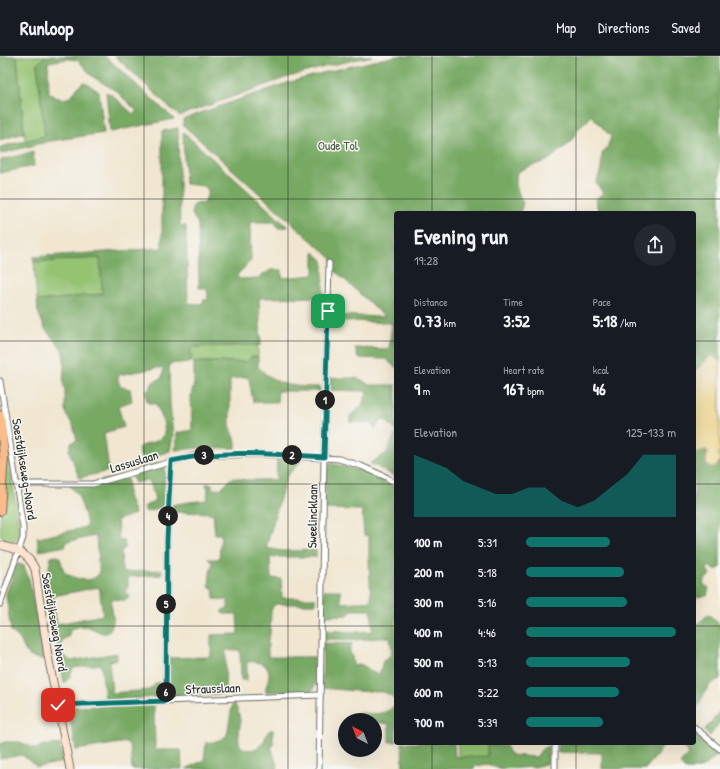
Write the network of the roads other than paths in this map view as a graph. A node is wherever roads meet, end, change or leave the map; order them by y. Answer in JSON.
{"nodes":[{"id":1,"x":329,"y":263,"type":"dead end"},
{"id":2,"x":0,"y":381,"type":"edge"},
{"id":3,"x":0,"y":415,"type":"edge"},
{"id":4,"x":324,"y":457,"type":"junction"},
{"id":5,"x":171,"y":461,"type":"junction"},
{"id":6,"x":394,"y":483,"type":"edge"},
{"id":7,"x":16,"y":484,"type":"junction"},
{"id":8,"x":0,"y":511,"type":"edge"},
{"id":9,"x":0,"y":545,"type":"edge"},
{"id":10,"x":18,"y":551,"type":"junction"},
{"id":11,"x":0,"y":604,"type":"edge"},
{"id":12,"x":320,"y":695,"type":"junction"},
{"id":13,"x":166,"y":701,"type":"junction"},
{"id":14,"x":58,"y":705,"type":"junction"},
{"id":15,"x":696,"y":729,"type":"edge"},
{"id":16,"x":556,"y":745,"type":"edge"},
{"id":17,"x":720,"y":749,"type":"edge"},
{"id":18,"x":70,"y":769,"type":"edge"},
{"id":19,"x":319,"y":769,"type":"edge"},
{"id":20,"x":555,"y":769,"type":"edge"}],
"edges":[{"from":1,"to":4,"type":"street","name":"Sweelincklaan"},
{"from":2,"to":7,"type":"street","name":"Soestdijkseweg-Noord"},
{"from":3,"to":8,"type":"main road"},
{"from":4,"to":5,"type":"street","name":"Lassuslaan"},
{"from":4,"to":6,"type":"street","name":"Lassuslaan"},
{"from":4,"to":12,"type":"street","name":"Sweelincklaan"},
{"from":5,"to":7,"type":"street","name":"Lassuslaan"},
{"from":5,"to":13,"type":"street"},
{"from":7,"to":10,"type":"street","name":"Soestdijkseweg-Noord"},
{"from":9,"to":10,"type":"main road","name":"Soestdijkseweg Noord"},
{"from":10,"to":11,"type":"street"},
{"from":10,"to":14,"type":"main road","name":"Soestdijkseweg Noord"},
{"from":12,"to":13,"type":"street","name":"Strausslaan"},
{"from":12,"to":19,"type":"street","name":"Sweelincklaan"},
{"from":13,"to":14,"type":"street","name":"Strausslaan"},
{"from":14,"to":18,"type":"main road","name":"Soestdijkseweg Noord"},
{"from":15,"to":17,"type":"street"},
{"from":16,"to":20,"type":"street"}]}
